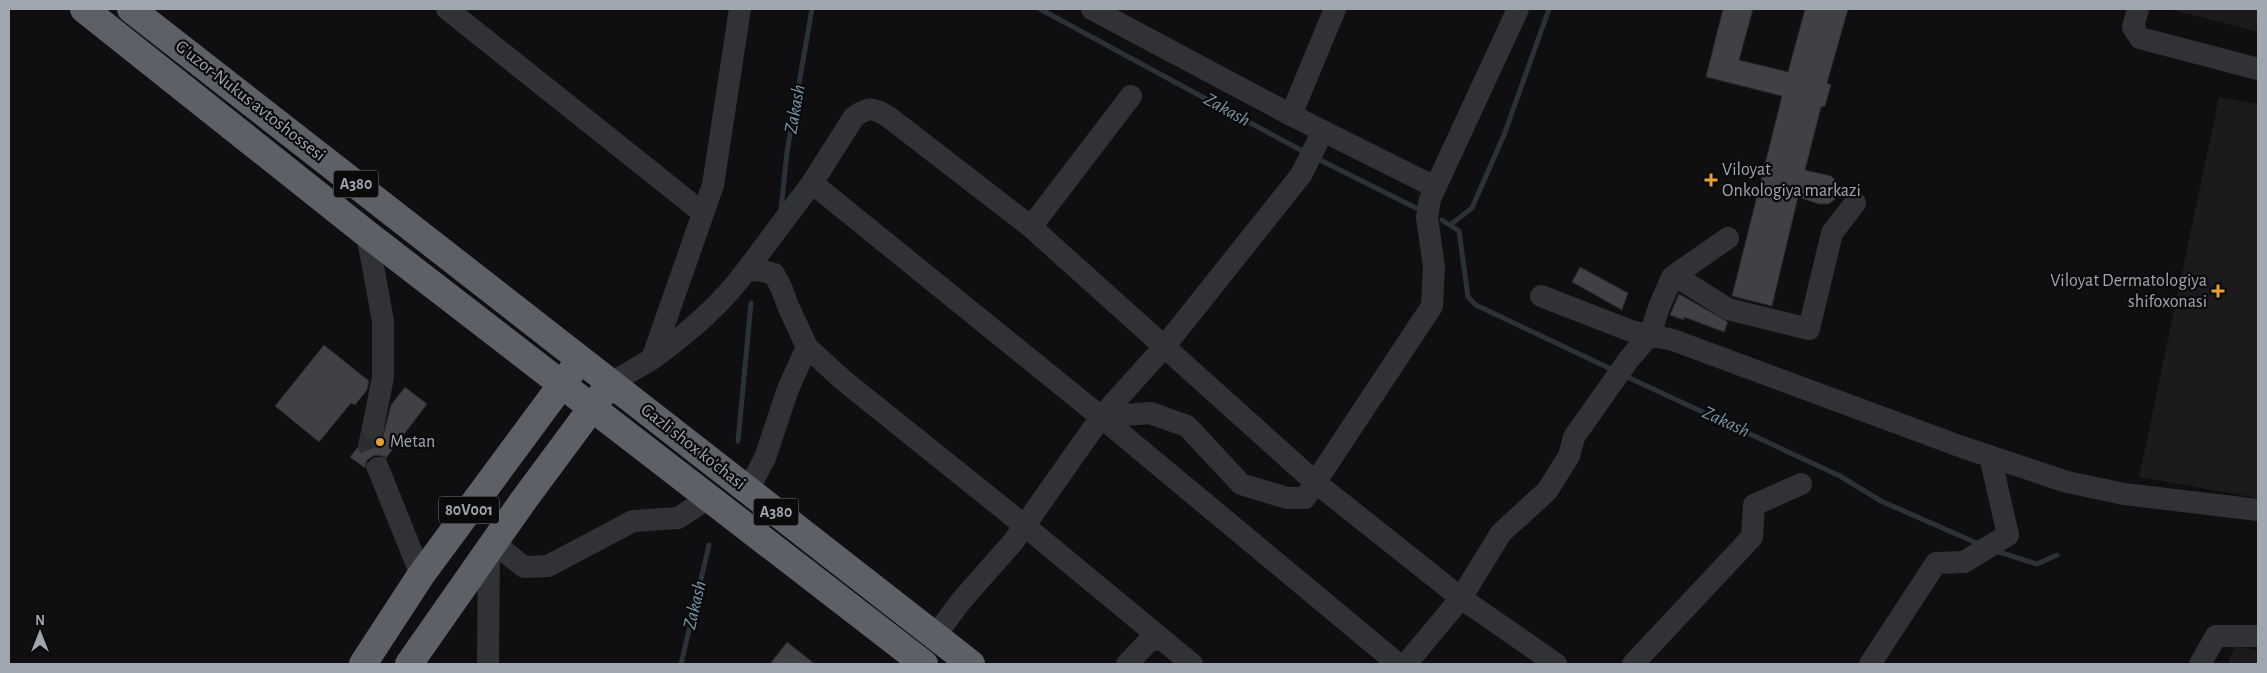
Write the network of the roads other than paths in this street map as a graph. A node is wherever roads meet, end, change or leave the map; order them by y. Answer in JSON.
{"nodes":[{"id":1,"x":84,"y":9,"type":"edge"},
{"id":2,"x":131,"y":9,"type":"edge"},
{"id":3,"x":447,"y":9,"type":"edge"},
{"id":4,"x":1092,"y":9,"type":"edge"},
{"id":5,"x":1335,"y":9,"type":"edge"},
{"id":6,"x":1518,"y":9,"type":"edge"},
{"id":7,"x":2138,"y":9,"type":"edge"},
{"id":8,"x":737,"y":11,"type":"edge"},
{"id":9,"x":2258,"y":69,"type":"edge"},
{"id":10,"x":1131,"y":96,"type":"dead end"},
{"id":11,"x":1291,"y":115,"type":"junction"},
{"id":12,"x":1321,"y":135,"type":"junction"},
{"id":13,"x":812,"y":183,"type":"junction"},
{"id":14,"x":1435,"y":188,"type":"junction"},
{"id":15,"x":1854,"y":203,"type":"dead end"},
{"id":16,"x":703,"y":213,"type":"junction"},
{"id":17,"x":1031,"y":227,"type":"junction"},
{"id":18,"x":366,"y":234,"type":"junction"},
{"id":19,"x":1728,"y":238,"type":"dead end"},
{"id":20,"x":746,"y":271,"type":"junction"},
{"id":21,"x":1672,"y":278,"type":"junction"},
{"id":22,"x":1541,"y":296,"type":"dead end"},
{"id":23,"x":1650,"y":335,"type":"junction"},
{"id":24,"x":808,"y":347,"type":"junction"},
{"id":25,"x":1164,"y":347,"type":"junction"},
{"id":26,"x":581,"y":359,"type":"junction"},
{"id":27,"x":652,"y":359,"type":"junction"},
{"id":28,"x":611,"y":382,"type":"junction"},
{"id":29,"x":563,"y":384,"type":"junction"},
{"id":30,"x":592,"y":407,"type":"junction"},
{"id":31,"x":1101,"y":417,"type":"junction"},
{"id":32,"x":373,"y":428,"type":"tunnel mouth"},
{"id":33,"x":1990,"y":456,"type":"junction"},
{"id":34,"x":378,"y":468,"type":"tunnel mouth"},
{"id":35,"x":1315,"y":482,"type":"junction"},
{"id":36,"x":1801,"y":484,"type":"dead end"},
{"id":37,"x":748,"y":490,"type":"junction"},
{"id":38,"x":710,"y":497,"type":"junction"},
{"id":39,"x":2258,"y":510,"type":"edge"},
{"id":40,"x":1025,"y":526,"type":"junction"},
{"id":41,"x":492,"y":547,"type":"junction"},
{"id":42,"x":422,"y":575,"type":"junction"},
{"id":43,"x":1462,"y":598,"type":"junction"},
{"id":44,"x":935,"y":636,"type":"junction"},
{"id":45,"x":2258,"y":636,"type":"edge"},
{"id":46,"x":1158,"y":638,"type":"junction"},
{"id":47,"x":363,"y":664,"type":"edge"},
{"id":48,"x":409,"y":664,"type":"edge"},
{"id":49,"x":488,"y":664,"type":"edge"},
{"id":50,"x":924,"y":664,"type":"edge"},
{"id":51,"x":971,"y":664,"type":"edge"},
{"id":52,"x":1127,"y":664,"type":"edge"},
{"id":53,"x":1192,"y":664,"type":"edge"},
{"id":54,"x":1398,"y":664,"type":"edge"},
{"id":55,"x":1406,"y":664,"type":"edge"},
{"id":56,"x":1556,"y":664,"type":"edge"},
{"id":57,"x":1633,"y":664,"type":"edge"},
{"id":58,"x":1870,"y":664,"type":"edge"},
{"id":59,"x":2200,"y":664,"type":"edge"}],
"edges":[{"from":1,"to":18,"type":"highway","name":"G'uzor-Nukus avtoshossesi","number":"A380"},
{"from":2,"to":26,"type":"highway","name":"G'uzor-Nukus avtoshossesi","number":"A380"},
{"from":3,"to":16,"type":"lane"},
{"from":4,"to":11,"type":"lane"},
{"from":5,"to":11,"type":"lane"},
{"from":6,"to":14,"type":"lane"},
{"from":7,"to":9,"type":"lane"},
{"from":8,"to":16,"type":"lane"},
{"from":10,"to":17,"type":"lane"},
{"from":11,"to":12,"type":"lane"},
{"from":12,"to":14,"type":"lane"},
{"from":12,"to":25,"type":"lane"},
{"from":13,"to":17,"type":"lane"},
{"from":13,"to":20,"type":"lane"},
{"from":13,"to":31,"type":"lane"},
{"from":14,"to":35,"type":"lane"},
{"from":15,"to":21,"type":"lane"},
{"from":16,"to":27,"type":"lane"},
{"from":17,"to":25,"type":"lane"},
{"from":18,"to":29,"type":"highway","name":"G'uzor-Nukus avtoshossesi","number":"A380"},
{"from":18,"to":32,"type":"lane"},
{"from":19,"to":21,"type":"lane"},
{"from":20,"to":24,"type":"lane"},
{"from":20,"to":27,"type":"lane"},
{"from":21,"to":23,"type":"lane"},
{"from":22,"to":23,"type":"lane"},
{"from":23,"to":33,"type":"lane"},
{"from":23,"to":43,"type":"lane"},
{"from":24,"to":37,"type":"lane"},
{"from":24,"to":40,"type":"lane"},
{"from":25,"to":31,"type":"lane"},
{"from":25,"to":35,"type":"lane"},
{"from":26,"to":28,"type":"highway","name":"Gazli shox ko'chasi","number":"A380"},
{"from":26,"to":29,"type":"highway","number":"80V001"},
{"from":27,"to":28,"type":"lane"},
{"from":28,"to":30,"type":"highway","number":"80V001"},
{"from":28,"to":37,"type":"highway","name":"Gazli shox ko'chasi","number":"A380"},
{"from":29,"to":30,"type":"highway","number":"A380"},
{"from":29,"to":42,"type":"highway","number":"80V001"},
{"from":30,"to":38,"type":"highway","name":"Gazli shox ko'chasi","number":"A380"},
{"from":30,"to":41,"type":"highway","number":"80V001"},
{"from":31,"to":35,"type":"lane"},
{"from":31,"to":40,"type":"lane"},
{"from":31,"to":54,"type":"lane"},
{"from":33,"to":39,"type":"lane"},
{"from":33,"to":58,"type":"lane"},
{"from":34,"to":42,"type":"lane"},
{"from":35,"to":43,"type":"lane"},
{"from":36,"to":57,"type":"lane"},
{"from":37,"to":44,"type":"highway","name":"Gazli shox ko'chasi","number":"A380"},
{"from":38,"to":41,"type":"lane"},
{"from":38,"to":50,"type":"highway","name":"Gazli shox ko'chasi","number":"A380"},
{"from":40,"to":44,"type":"lane"},
{"from":40,"to":46,"type":"lane"},
{"from":41,"to":48,"type":"highway","number":"80V001"},
{"from":41,"to":49,"type":"lane"},
{"from":42,"to":47,"type":"highway","number":"80V001"},
{"from":43,"to":55,"type":"lane"},
{"from":43,"to":56,"type":"lane"},
{"from":44,"to":51,"type":"highway","name":"Gazli shox ko'chasi","number":"A380"},
{"from":45,"to":59,"type":"lane"},
{"from":46,"to":52,"type":"lane"},
{"from":46,"to":53,"type":"lane"}]}
